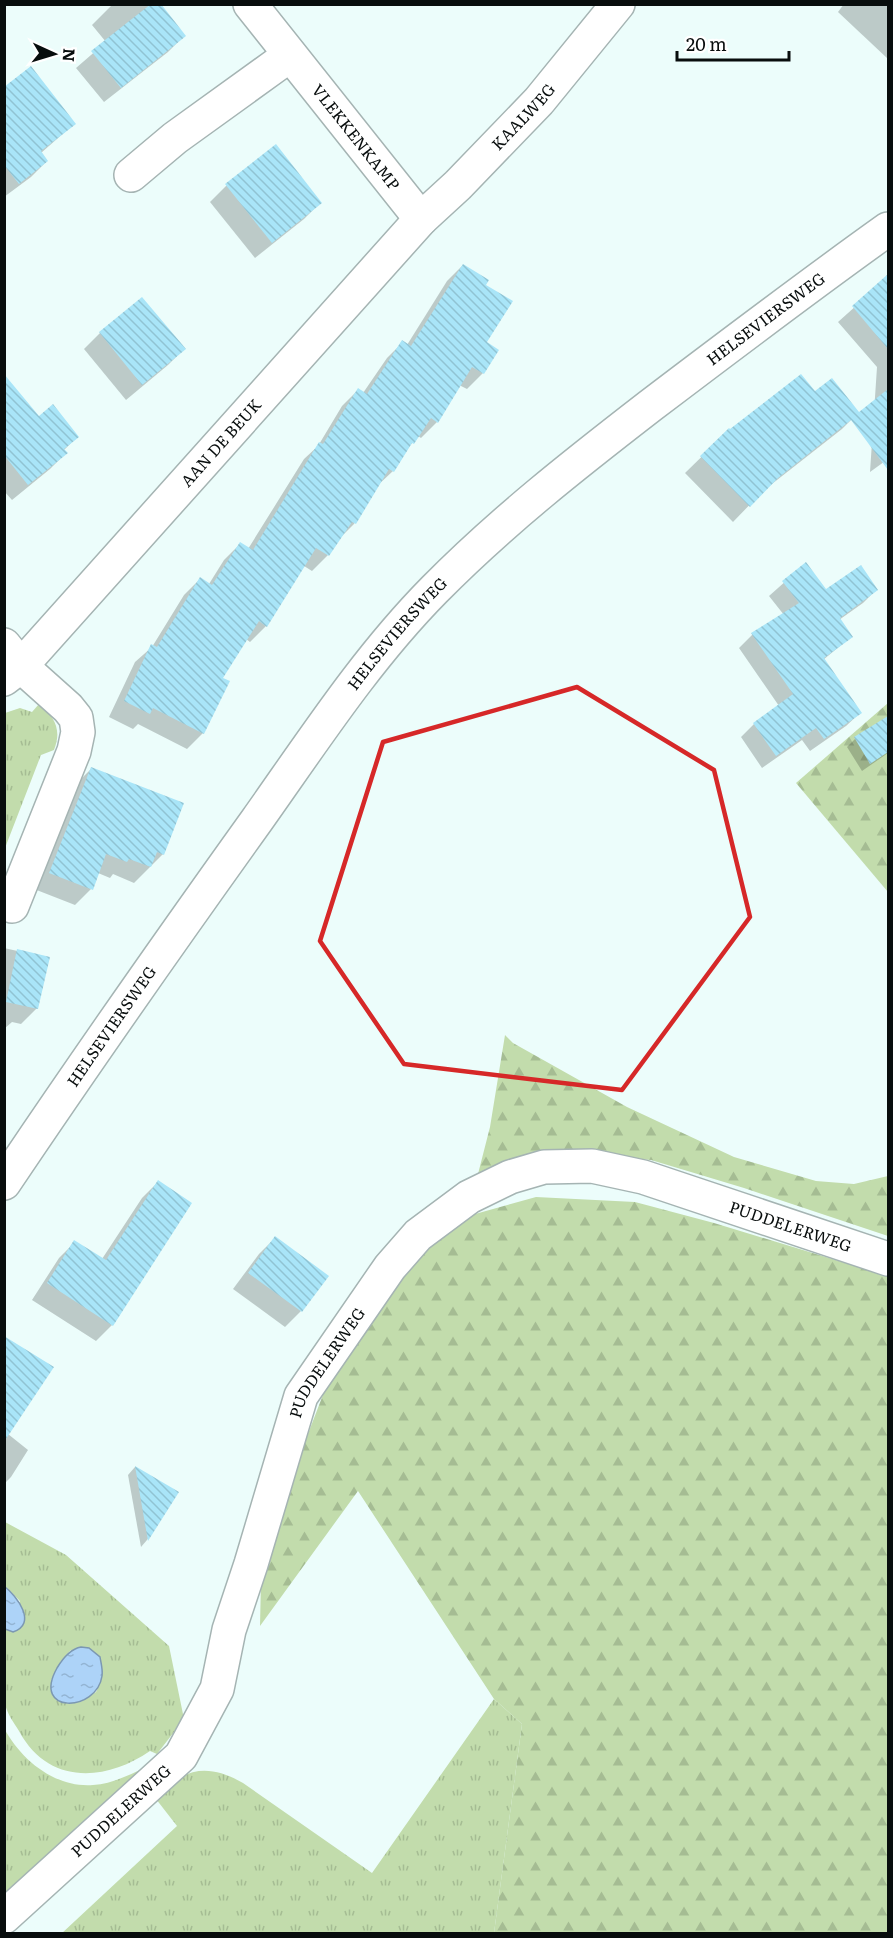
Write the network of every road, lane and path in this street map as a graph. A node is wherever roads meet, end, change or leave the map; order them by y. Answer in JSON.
{"nodes":[{"id":1,"x":250,"y":4,"type":"edge"},
{"id":2,"x":618,"y":4,"type":"edge"},
{"id":3,"x":290,"y":55,"type":"junction"},
{"id":4,"x":131,"y":175,"type":"dead end"},
{"id":5,"x":421,"y":219,"type":"junction"},
{"id":6,"x":888,"y":229,"type":"edge"},
{"id":7,"x":10,"y":663,"type":"edge"},
{"id":8,"x":12,"y":906,"type":"dead end"},
{"id":9,"x":4,"y":1183,"type":"edge"},
{"id":10,"x":888,"y":1259,"type":"edge"},
{"id":11,"x":4,"y":1917,"type":"edge"}],
"edges":[{"from":1,"to":3,"type":"street","name":"VLEKKENKAMP"},
{"from":2,"to":5,"type":"street","name":"KAALWEG"},
{"from":3,"to":4,"type":"street"},
{"from":3,"to":5,"type":"street","name":"VLEKKENKAMP"},
{"from":5,"to":7,"type":"street","name":"AAN DE BEUK"},
{"from":6,"to":9,"type":"street","name":"HELSEVIERSWEG"},
{"from":7,"to":8,"type":"street","name":"AAN DE BEUK"},
{"from":10,"to":11,"type":"street","name":"PUDDELERWEG"}]}
